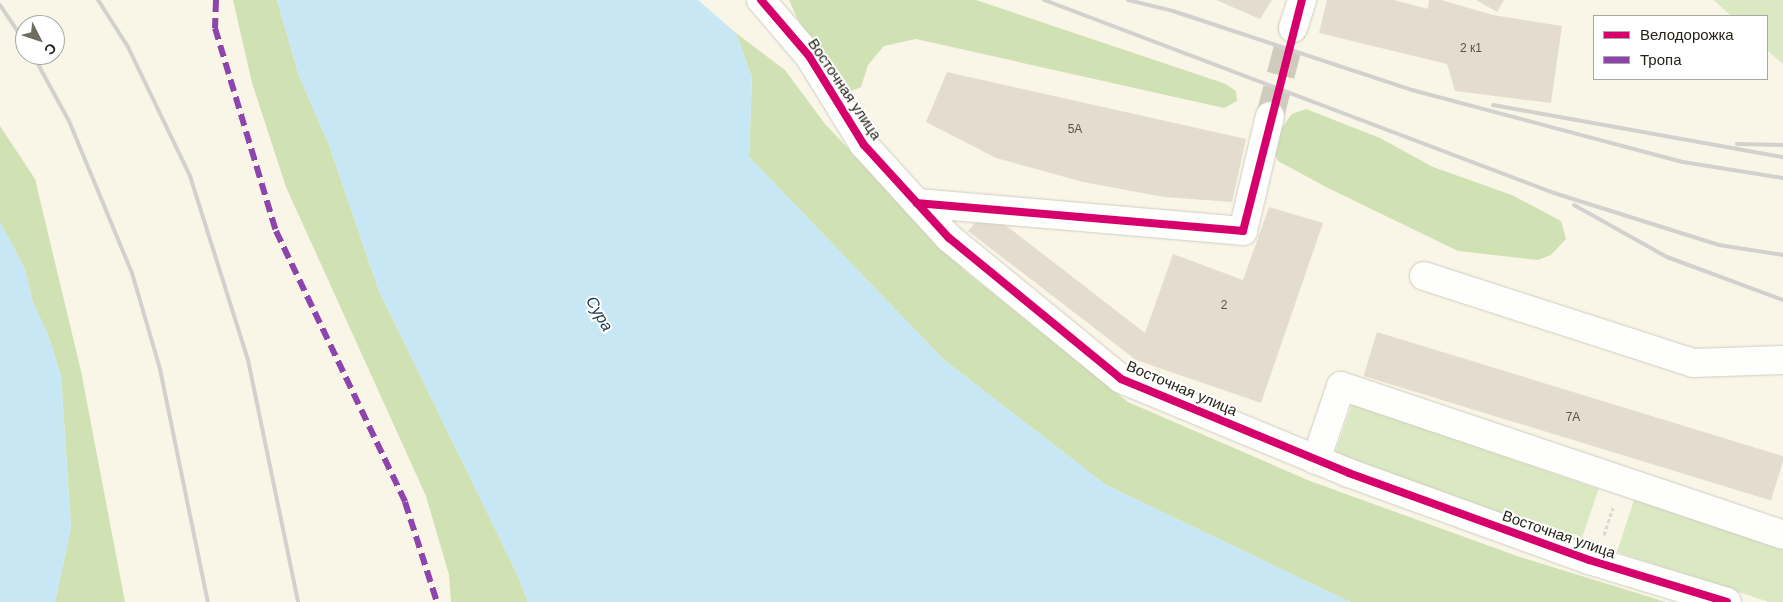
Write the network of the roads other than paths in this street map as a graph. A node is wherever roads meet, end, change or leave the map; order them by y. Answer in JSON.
{"nodes":[{"id":1,"x":761,"y":0,"type":"edge"},
{"id":2,"x":1302,"y":0,"type":"edge"},
{"id":3,"x":1294,"y":28,"type":"tunnel mouth"},
{"id":4,"x":1270,"y":116,"type":"tunnel mouth"},
{"id":5,"x":917,"y":203,"type":"junction"},
{"id":6,"x":1424,"y":276,"type":"dead end"},
{"id":7,"x":1783,"y":360,"type":"edge"},
{"id":8,"x":1316,"y":460,"type":"junction"},
{"id":9,"x":1783,"y":534,"type":"edge"},
{"id":10,"x":1727,"y":602,"type":"edge"}],
"edges":[{"from":1,"to":5,"type":"street","name":"Восточная улица"},
{"from":2,"to":3,"type":"street"},
{"from":4,"to":5,"type":"street"},
{"from":5,"to":8,"type":"street","name":"Восточная улица"},
{"from":6,"to":7,"type":"street"},
{"from":8,"to":9,"type":"street"},
{"from":8,"to":10,"type":"street","name":"Восточная улица"}]}
